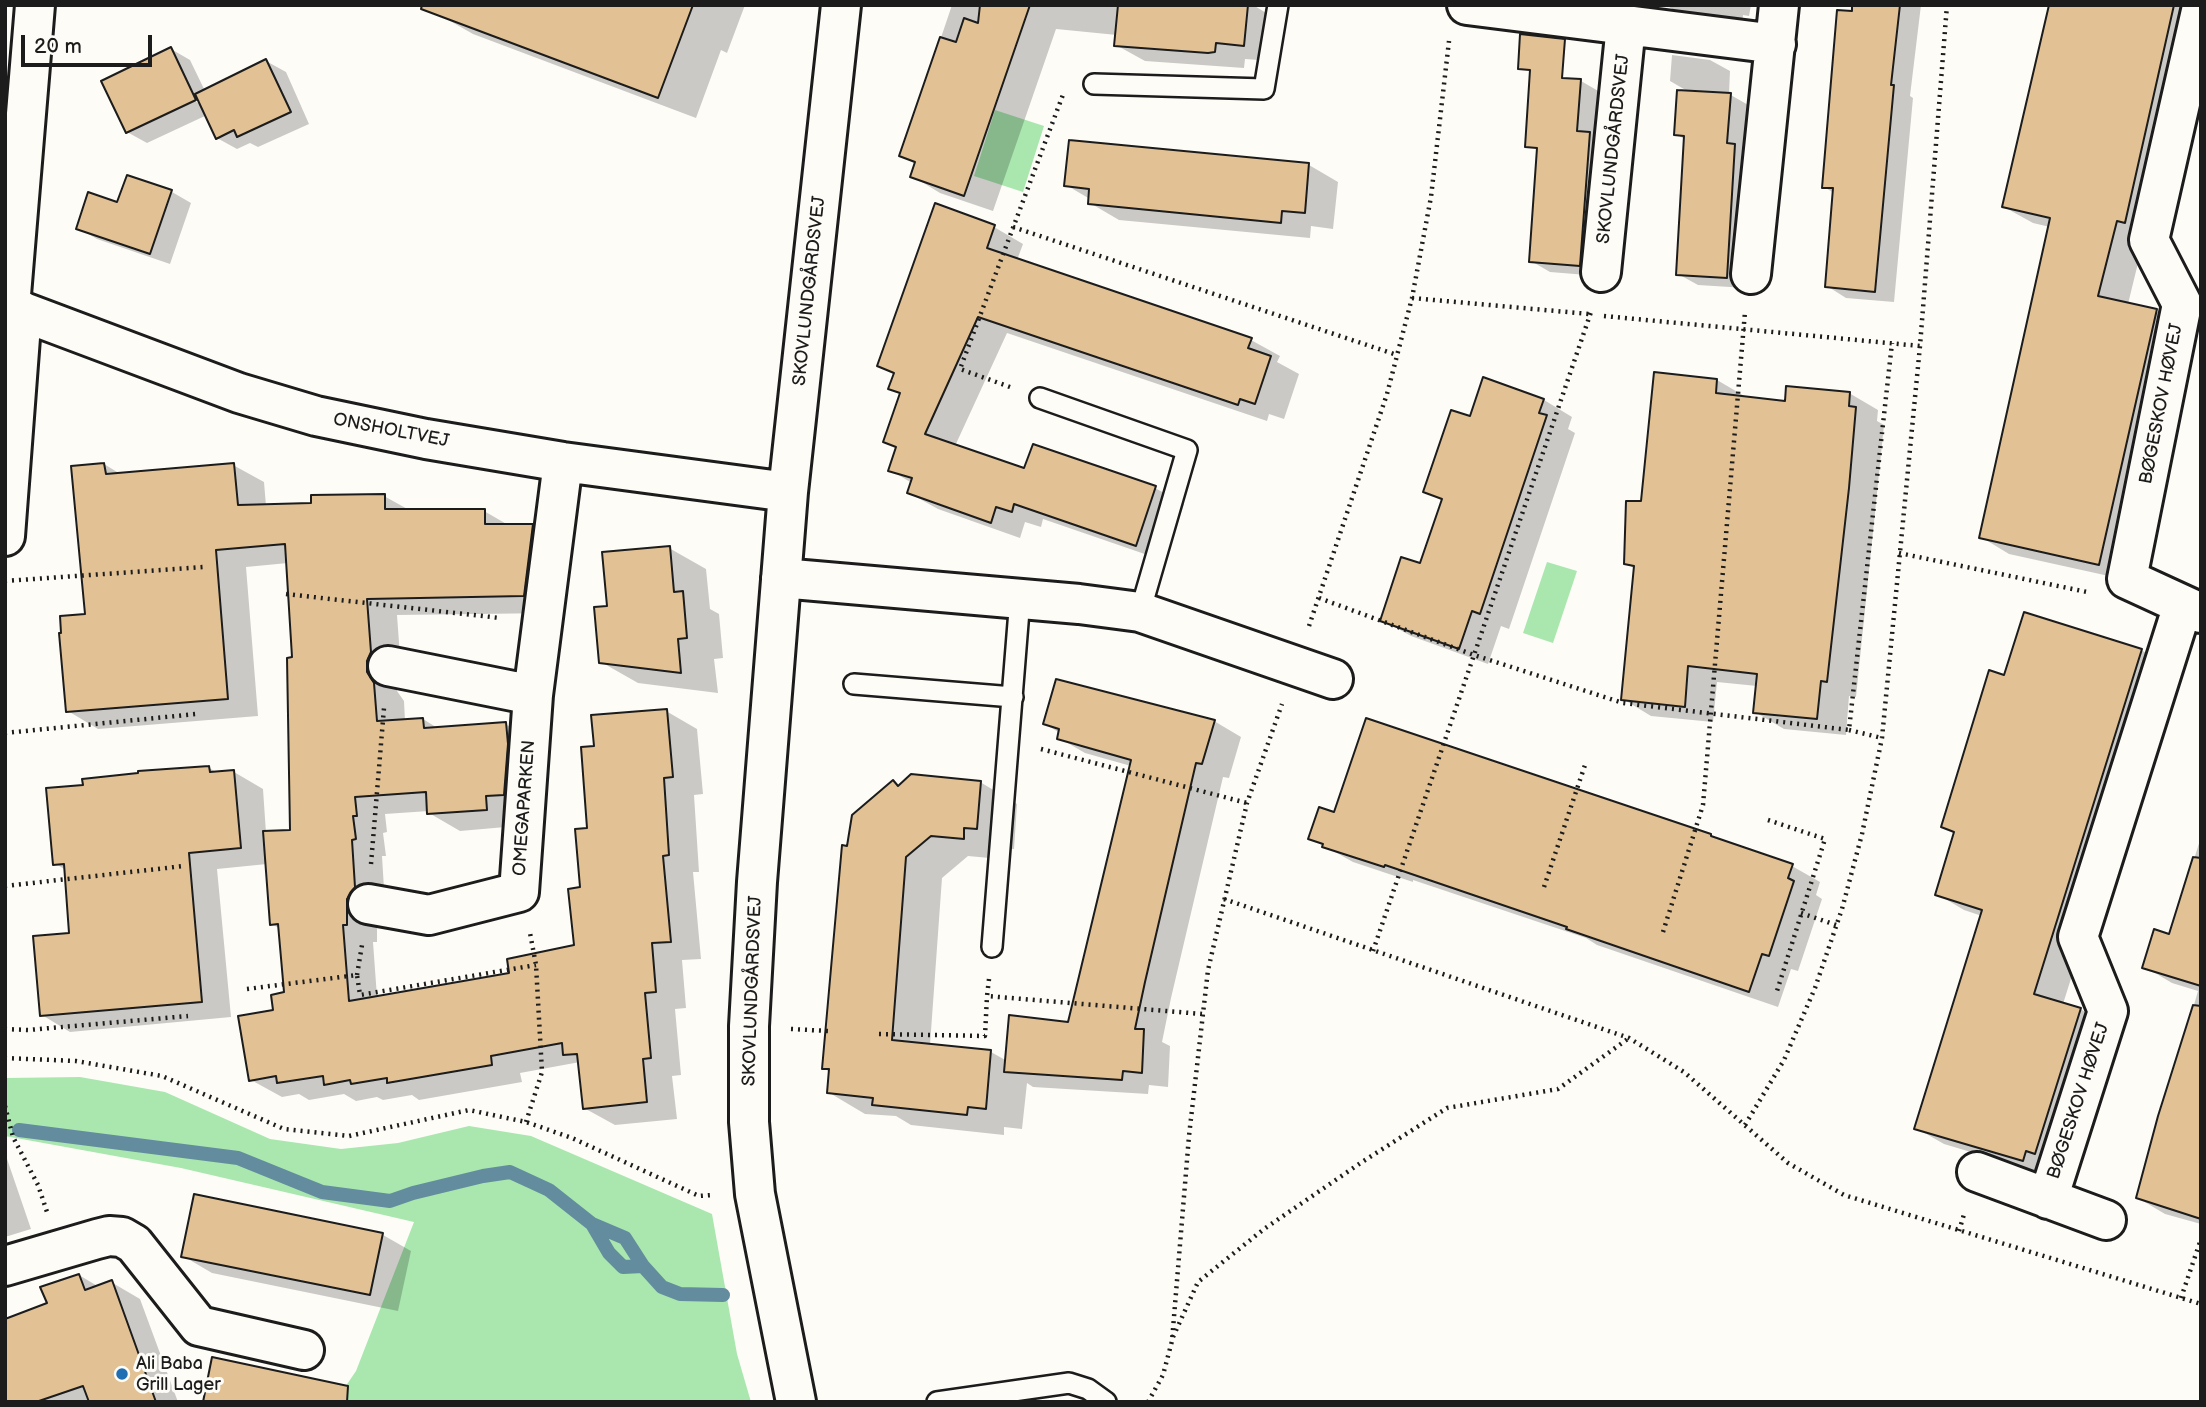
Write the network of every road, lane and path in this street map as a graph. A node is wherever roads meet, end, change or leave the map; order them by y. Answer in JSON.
{"nodes":[{"id":1,"x":35,"y":5,"type":"edge"},
{"id":2,"x":841,"y":5,"type":"edge"},
{"id":3,"x":1278,"y":5,"type":"edge"},
{"id":4,"x":1467,"y":5,"type":"edge"},
{"id":5,"x":1779,"y":5,"type":"edge"},
{"id":6,"x":1947,"y":5,"type":"edge"},
{"id":7,"x":2201,"y":11,"type":"edge"},
{"id":8,"x":1626,"y":25,"type":"junction"},
{"id":9,"x":1776,"y":44,"type":"junction"},
{"id":10,"x":1094,"y":84,"type":"joint"},
{"id":11,"x":1013,"y":227,"type":"junction"},
{"id":12,"x":1601,"y":272,"type":"joint"},
{"id":13,"x":1751,"y":274,"type":"joint"},
{"id":14,"x":1412,"y":298,"type":"dead end"},
{"id":15,"x":13,"y":307,"type":"edge"},
{"id":16,"x":1590,"y":315,"type":"junction"},
{"id":17,"x":1742,"y":329,"type":"junction"},
{"id":18,"x":1892,"y":343,"type":"junction"},
{"id":19,"x":1920,"y":346,"type":"junction"},
{"id":20,"x":1397,"y":355,"type":"dead end"},
{"id":21,"x":1040,"y":398,"type":"joint"},
{"id":22,"x":563,"y":463,"type":"junction"},
{"id":23,"x":788,"y":492,"type":"junction"},
{"id":24,"x":5,"y":536,"type":"edge"},
{"id":25,"x":1899,"y":553,"type":"junction"},
{"id":26,"x":204,"y":567,"type":"dead end"},
{"id":27,"x":781,"y":578,"type":"junction"},
{"id":28,"x":2127,"y":579,"type":"junction"},
{"id":29,"x":5,"y":581,"type":"edge"},
{"id":30,"x":286,"y":594,"type":"dead end"},
{"id":31,"x":1020,"y":598,"type":"junction"},
{"id":32,"x":1318,"y":598,"type":"dead end"},
{"id":33,"x":2192,"y":609,"type":"edge"},
{"id":34,"x":1140,"y":612,"type":"junction"},
{"id":35,"x":542,"y":623,"type":"junction"},
{"id":36,"x":1474,"y":655,"type":"junction"},
{"id":37,"x":388,"y":666,"type":"joint"},
{"id":38,"x":1333,"y":679,"type":"dead end"},
{"id":39,"x":854,"y":684,"type":"dead end"},
{"id":40,"x":533,"y":695,"type":"junction"},
{"id":41,"x":1013,"y":696,"type":"junction"},
{"id":42,"x":196,"y":714,"type":"dead end"},
{"id":43,"x":1711,"y":715,"type":"junction"},
{"id":44,"x":1849,"y":730,"type":"junction"},
{"id":45,"x":5,"y":733,"type":"edge"},
{"id":46,"x":1882,"y":738,"type":"junction"},
{"id":47,"x":1009,"y":740,"type":"junction"},
{"id":48,"x":1585,"y":765,"type":"dead end"},
{"id":49,"x":1247,"y":803,"type":"dead end"},
{"id":50,"x":1768,"y":820,"type":"dead end"},
{"id":51,"x":184,"y":866,"type":"dead end"},
{"id":52,"x":5,"y":886,"type":"edge"},
{"id":53,"x":1544,"y":887,"type":"dead end"},
{"id":54,"x":519,"y":892,"type":"junction"},
{"id":55,"x":1224,"y":899,"type":"dead end"},
{"id":56,"x":368,"y":904,"type":"junction"},
{"id":57,"x":1801,"y":912,"type":"junction"},
{"id":58,"x":1836,"y":926,"type":"junction"},
{"id":59,"x":1663,"y":932,"type":"dead end"},
{"id":60,"x":992,"y":947,"type":"joint"},
{"id":61,"x":1373,"y":951,"type":"junction"},
{"id":62,"x":536,"y":965,"type":"junction"},
{"id":63,"x":357,"y":975,"type":"junction"},
{"id":64,"x":247,"y":989,"type":"dead end"},
{"id":65,"x":1777,"y":991,"type":"dead end"},
{"id":66,"x":987,"y":996,"type":"junction"},
{"id":67,"x":1202,"y":1014,"type":"dead end"},
{"id":68,"x":188,"y":1016,"type":"dead end"},
{"id":69,"x":5,"y":1029,"type":"edge"},
{"id":70,"x":879,"y":1034,"type":"dead end"},
{"id":71,"x":1629,"y":1038,"type":"junction"},
{"id":72,"x":5,"y":1058,"type":"edge"},
{"id":73,"x":5,"y":1106,"type":"edge"},
{"id":74,"x":526,"y":1122,"type":"junction"},
{"id":75,"x":1745,"y":1125,"type":"junction"},
{"id":76,"x":1977,"y":1172,"type":"dead end"},
{"id":77,"x":755,"y":1194,"type":"junction"},
{"id":78,"x":2048,"y":1199,"type":"junction"},
{"id":79,"x":2106,"y":1220,"type":"dead end"},
{"id":80,"x":2201,"y":1239,"type":"edge"},
{"id":81,"x":61,"y":1250,"type":"junction"},
{"id":82,"x":5,"y":1266,"type":"edge"},
{"id":83,"x":2181,"y":1298,"type":"junction"},
{"id":84,"x":2201,"y":1304,"type":"edge"},
{"id":85,"x":1172,"y":1341,"type":"dead end"},
{"id":86,"x":304,"y":1350,"type":"dead end"},
{"id":87,"x":796,"y":1402,"type":"edge"},
{"id":88,"x":937,"y":1402,"type":"edge"},
{"id":89,"x":1106,"y":1402,"type":"edge"}],
"edges":[{"from":1,"to":15,"type":"street"},
{"from":2,"to":23,"type":"street","name":"SKOVLUNDGÅRDSVEJ"},
{"from":3,"to":10,"type":"lane"},
{"from":4,"to":8,"type":"street"},
{"from":5,"to":9,"type":"street"},
{"from":6,"to":19,"type":"path"},
{"from":7,"to":28,"type":"street","name":"BØGESKOV HØVEJ"},
{"from":8,"to":9,"type":"street"},
{"from":8,"to":12,"type":"street","name":"SKOVLUNDGÅRDSVEJ"},
{"from":9,"to":13,"type":"street"},
{"from":10,"to":11,"type":"path"},
{"from":11,"to":20,"type":"path"},
{"from":11,"to":21,"type":"path"},
{"from":12,"to":16,"type":"path"},
{"from":13,"to":17,"type":"path"},
{"from":14,"to":16,"type":"path"},
{"from":15,"to":22,"type":"street","name":"ONSHOLTVEJ"},
{"from":15,"to":24,"type":"street"},
{"from":16,"to":17,"type":"path"},
{"from":16,"to":36,"type":"path"},
{"from":17,"to":18,"type":"path"},
{"from":17,"to":43,"type":"path"},
{"from":18,"to":19,"type":"path"},
{"from":18,"to":44,"type":"path"},
{"from":19,"to":25,"type":"path"},
{"from":21,"to":34,"type":"lane"},
{"from":22,"to":23,"type":"street","name":"ONSHOLTVEJ"},
{"from":22,"to":35,"type":"street","name":"OMEGAPARKEN"},
{"from":23,"to":27,"type":"street","name":"SKOVLUNDGÅRDSVEJ"},
{"from":25,"to":28,"type":"path"},
{"from":25,"to":46,"type":"path"},
{"from":26,"to":29,"type":"path"},
{"from":27,"to":31,"type":"street"},
{"from":27,"to":77,"type":"street","name":"SKOVLUNDGÅRDSVEJ"},
{"from":28,"to":33,"type":"street","name":"BØGESKOV HØVEJ"},
{"from":30,"to":35,"type":"path"},
{"from":31,"to":34,"type":"street"},
{"from":31,"to":41,"type":"lane"},
{"from":32,"to":36,"type":"path"},
{"from":33,"to":78,"type":"street","name":"BØGESKOV HØVEJ"},
{"from":34,"to":38,"type":"street"},
{"from":35,"to":40,"type":"street","name":"OMEGAPARKEN"},
{"from":36,"to":43,"type":"path"},
{"from":36,"to":61,"type":"path"},
{"from":37,"to":40,"type":"street"},
{"from":37,"to":56,"type":"path"},
{"from":39,"to":41,"type":"lane"},
{"from":40,"to":54,"type":"street","name":"OMEGAPARKEN"},
{"from":41,"to":47,"type":"lane"},
{"from":42,"to":45,"type":"path"},
{"from":43,"to":44,"type":"path"},
{"from":43,"to":59,"type":"path"},
{"from":44,"to":46,"type":"path"},
{"from":46,"to":58,"type":"path"},
{"from":47,"to":49,"type":"path"},
{"from":47,"to":60,"type":"lane"},
{"from":48,"to":53,"type":"path"},
{"from":50,"to":57,"type":"path"},
{"from":51,"to":52,"type":"path"},
{"from":54,"to":56,"type":"street","name":"OMEGAPARKEN"},
{"from":54,"to":62,"type":"path"},
{"from":55,"to":61,"type":"path"},
{"from":56,"to":63,"type":"path"},
{"from":57,"to":58,"type":"path"},
{"from":57,"to":65,"type":"path"},
{"from":58,"to":75,"type":"path"},
{"from":60,"to":66,"type":"path"},
{"from":61,"to":71,"type":"path"},
{"from":62,"to":63,"type":"path"},
{"from":62,"to":74,"type":"path"},
{"from":63,"to":64,"type":"path"},
{"from":66,"to":67,"type":"path"},
{"from":66,"to":70,"type":"path"},
{"from":68,"to":69,"type":"path"},
{"from":71,"to":75,"type":"path"},
{"from":71,"to":85,"type":"path"},
{"from":72,"to":74,"type":"path"},
{"from":73,"to":81,"type":"path"},
{"from":74,"to":77,"type":"path"},
{"from":75,"to":83,"type":"path"},
{"from":76,"to":78,"type":"street","name":"BØGESKOV HØVEJ"},
{"from":77,"to":87,"type":"street","name":"SKOVLUNDGÅRDSVEJ"},
{"from":78,"to":79,"type":"street","name":"BØGESKOV HØVEJ"},
{"from":80,"to":83,"type":"path"},
{"from":81,"to":82,"type":"street"},
{"from":81,"to":86,"type":"street"},
{"from":83,"to":84,"type":"path"},
{"from":88,"to":89,"type":"lane"}]}
